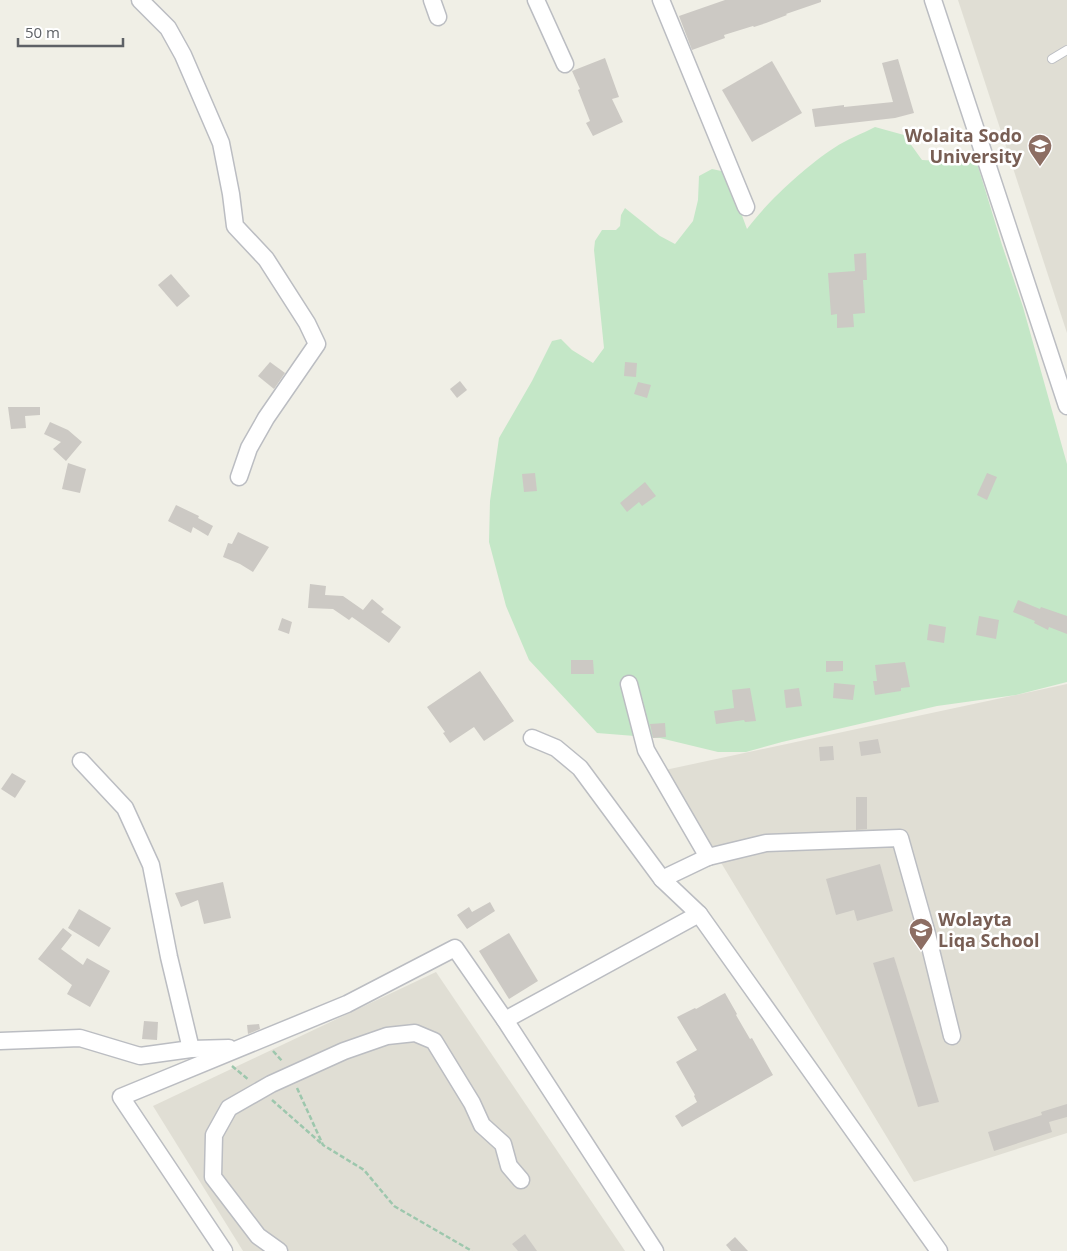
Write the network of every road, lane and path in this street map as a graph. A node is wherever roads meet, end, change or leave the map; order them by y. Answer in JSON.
{"nodes":[{"id":1,"x":140,"y":0,"type":"edge"},
{"id":2,"x":432,"y":0,"type":"edge"},
{"id":3,"x":536,"y":0,"type":"edge"},
{"id":4,"x":661,"y":0,"type":"edge"},
{"id":5,"x":933,"y":0,"type":"edge"},
{"id":6,"x":438,"y":17,"type":"dead end"},
{"id":7,"x":1067,"y":50,"type":"edge"},
{"id":8,"x":1052,"y":59,"type":"dead end"},
{"id":9,"x":565,"y":64,"type":"dead end"},
{"id":10,"x":746,"y":208,"type":"dead end"},
{"id":11,"x":1067,"y":406,"type":"edge"},
{"id":12,"x":239,"y":477,"type":"dead end"},
{"id":13,"x":629,"y":684,"type":"dead end"},
{"id":14,"x":532,"y":738,"type":"dead end"},
{"id":15,"x":81,"y":761,"type":"dead end"},
{"id":16,"x":708,"y":857,"type":"junction"},
{"id":17,"x":662,"y":879,"type":"junction"},
{"id":18,"x":700,"y":914,"type":"junction"},
{"id":19,"x":505,"y":1020,"type":"junction"},
{"id":20,"x":952,"y":1036,"type":"dead end"},
{"id":21,"x":262,"y":1039,"type":"junction"},
{"id":22,"x":0,"y":1041,"type":"edge"},
{"id":23,"x":241,"y":1048,"type":"junction"},
{"id":24,"x":191,"y":1049,"type":"junction"},
{"id":25,"x":291,"y":1075,"type":"junction"},
{"id":26,"x":521,"y":1180,"type":"dead end"},
{"id":27,"x":224,"y":1251,"type":"edge"},
{"id":28,"x":279,"y":1251,"type":"edge"},
{"id":29,"x":472,"y":1251,"type":"edge"},
{"id":30,"x":654,"y":1251,"type":"edge"},
{"id":31,"x":939,"y":1251,"type":"edge"}],
"edges":[{"from":1,"to":12,"type":"street"},
{"from":2,"to":6,"type":"street"},
{"from":3,"to":9,"type":"street"},
{"from":4,"to":10,"type":"street"},
{"from":5,"to":11,"type":"street"},
{"from":7,"to":8,"type":"lane"},
{"from":13,"to":16,"type":"street"},
{"from":14,"to":17,"type":"street"},
{"from":15,"to":24,"type":"street"},
{"from":16,"to":17,"type":"street"},
{"from":16,"to":20,"type":"street"},
{"from":17,"to":18,"type":"street"},
{"from":18,"to":19,"type":"street"},
{"from":18,"to":31,"type":"street"},
{"from":19,"to":21,"type":"street"},
{"from":19,"to":30,"type":"street"},
{"from":21,"to":23,"type":"street"},
{"from":21,"to":25,"type":"path"},
{"from":22,"to":24,"type":"street"},
{"from":23,"to":24,"type":"street"},
{"from":23,"to":27,"type":"street"},
{"from":25,"to":26,"type":"street"},
{"from":25,"to":28,"type":"street"},
{"from":25,"to":29,"type":"path"}]}
